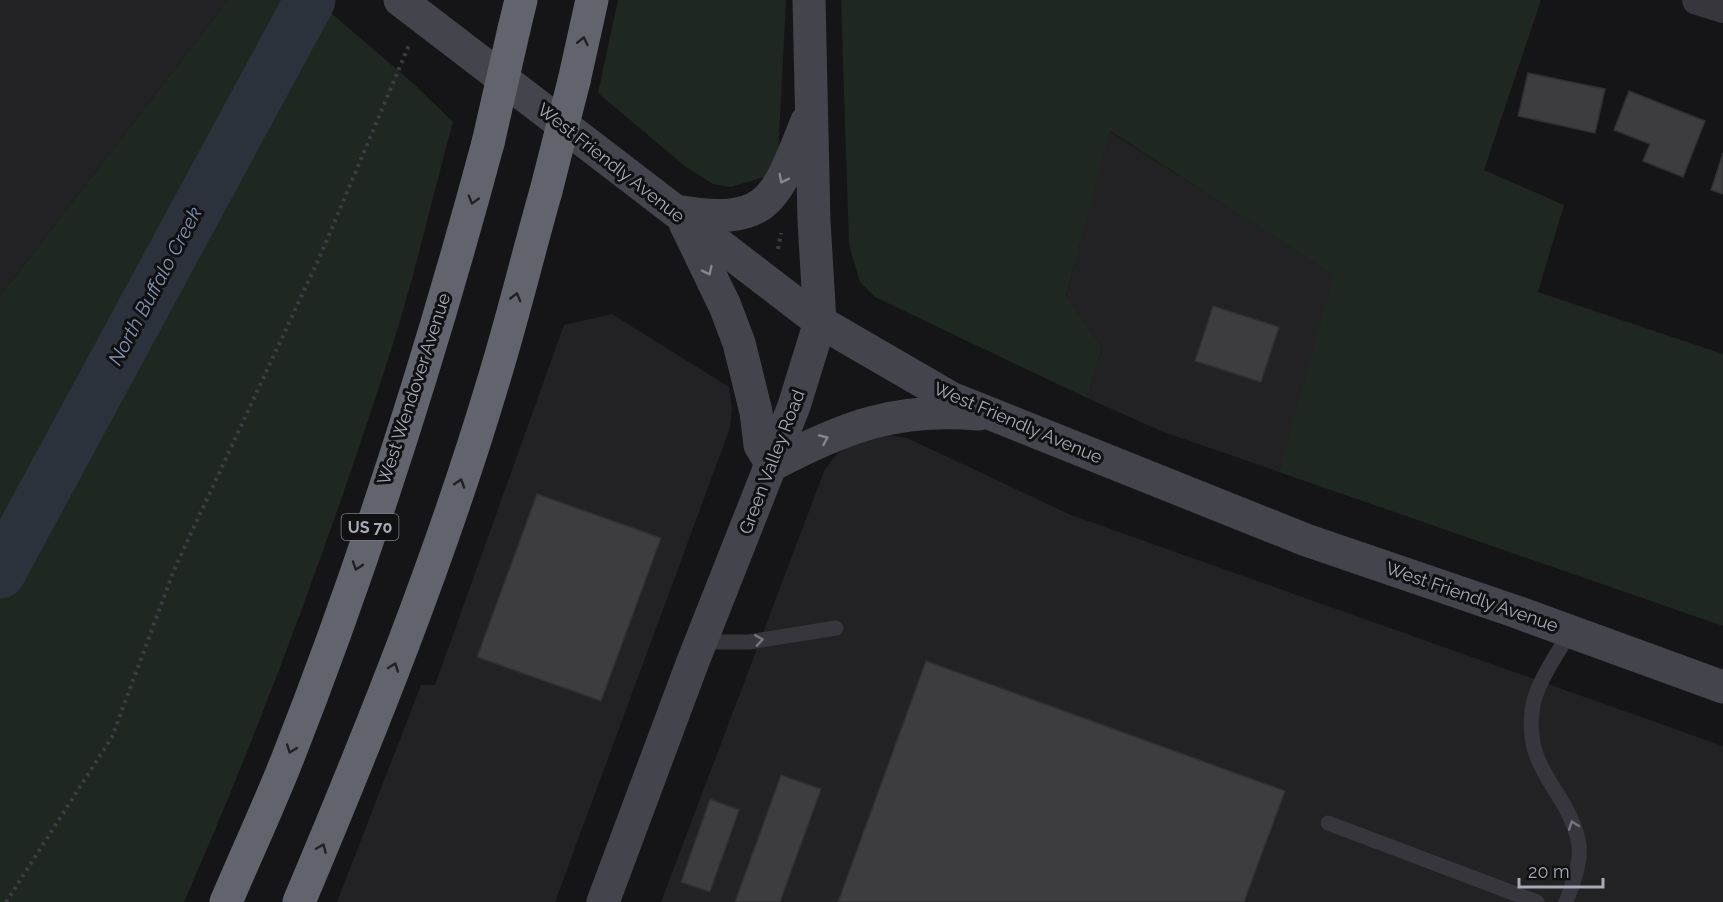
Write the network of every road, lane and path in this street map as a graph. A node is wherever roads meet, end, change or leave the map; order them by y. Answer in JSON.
{"nodes":[{"id":1,"x":592,"y":0,"type":"edge"},
{"id":2,"x":809,"y":0,"type":"edge"},
{"id":3,"x":1697,"y":0,"type":"edge"},
{"id":4,"x":410,"y":8,"type":"edge"},
{"id":5,"x":1723,"y":8,"type":"edge"},
{"id":6,"x":518,"y":10,"type":"edge"},
{"id":7,"x":813,"y":106,"type":"junction"},
{"id":8,"x":678,"y":214,"type":"junction"},
{"id":9,"x":782,"y":233,"type":"dead end"},
{"id":10,"x":778,"y":249,"type":"dead end"},
{"id":11,"x":820,"y":322,"type":"junction"},
{"id":12,"x":995,"y":416,"type":"junction"},
{"id":13,"x":772,"y":465,"type":"junction"},
{"id":14,"x":836,"y":628,"type":"dead end"},
{"id":15,"x":1570,"y":632,"type":"junction"},
{"id":16,"x":701,"y":642,"type":"junction"},
{"id":17,"x":1723,"y":687,"type":"edge"},
{"id":18,"x":1328,"y":823,"type":"dead end"},
{"id":19,"x":6,"y":902,"type":"edge"},
{"id":20,"x":226,"y":902,"type":"edge"},
{"id":21,"x":299,"y":902,"type":"edge"},
{"id":22,"x":603,"y":902,"type":"edge"},
{"id":23,"x":1537,"y":902,"type":"edge"},
{"id":24,"x":1566,"y":902,"type":"edge"}],
"edges":[{"from":21,"to":1,"type":"highway","one_way":true,"bridge":true},
{"from":2,"to":7,"type":"main road","name":"Green Valley Road"},
{"from":3,"to":5,"type":"street"},
{"from":4,"to":8,"type":"main road","name":"West Friendly Avenue"},
{"from":4,"to":19,"type":"path"},
{"from":6,"to":20,"type":"highway","name":"West Wendover Avenue","number":"US 70","one_way":true,"bridge":true},
{"from":7,"to":8,"type":"main road","one_way":true},
{"from":7,"to":11,"type":"main road","name":"Green Valley Road"},
{"from":8,"to":11,"type":"main road","name":"West Friendly Avenue"},
{"from":8,"to":13,"type":"main road","one_way":true},
{"from":9,"to":10,"type":"path"},
{"from":11,"to":12,"type":"main road","name":"West Friendly Avenue"},
{"from":11,"to":13,"type":"main road","name":"Green Valley Road"},
{"from":13,"to":12,"type":"main road","one_way":true},
{"from":12,"to":15,"type":"main road","name":"West Friendly Avenue"},
{"from":13,"to":16,"type":"main road","name":"Green Valley Road"},
{"from":16,"to":14,"type":"lane","one_way":true},
{"from":15,"to":17,"type":"main road","name":"West Friendly Avenue"},
{"from":24,"to":15,"type":"lane","one_way":true},
{"from":16,"to":22,"type":"main road","name":"Green Valley Road"},
{"from":18,"to":23,"type":"lane"}]}
